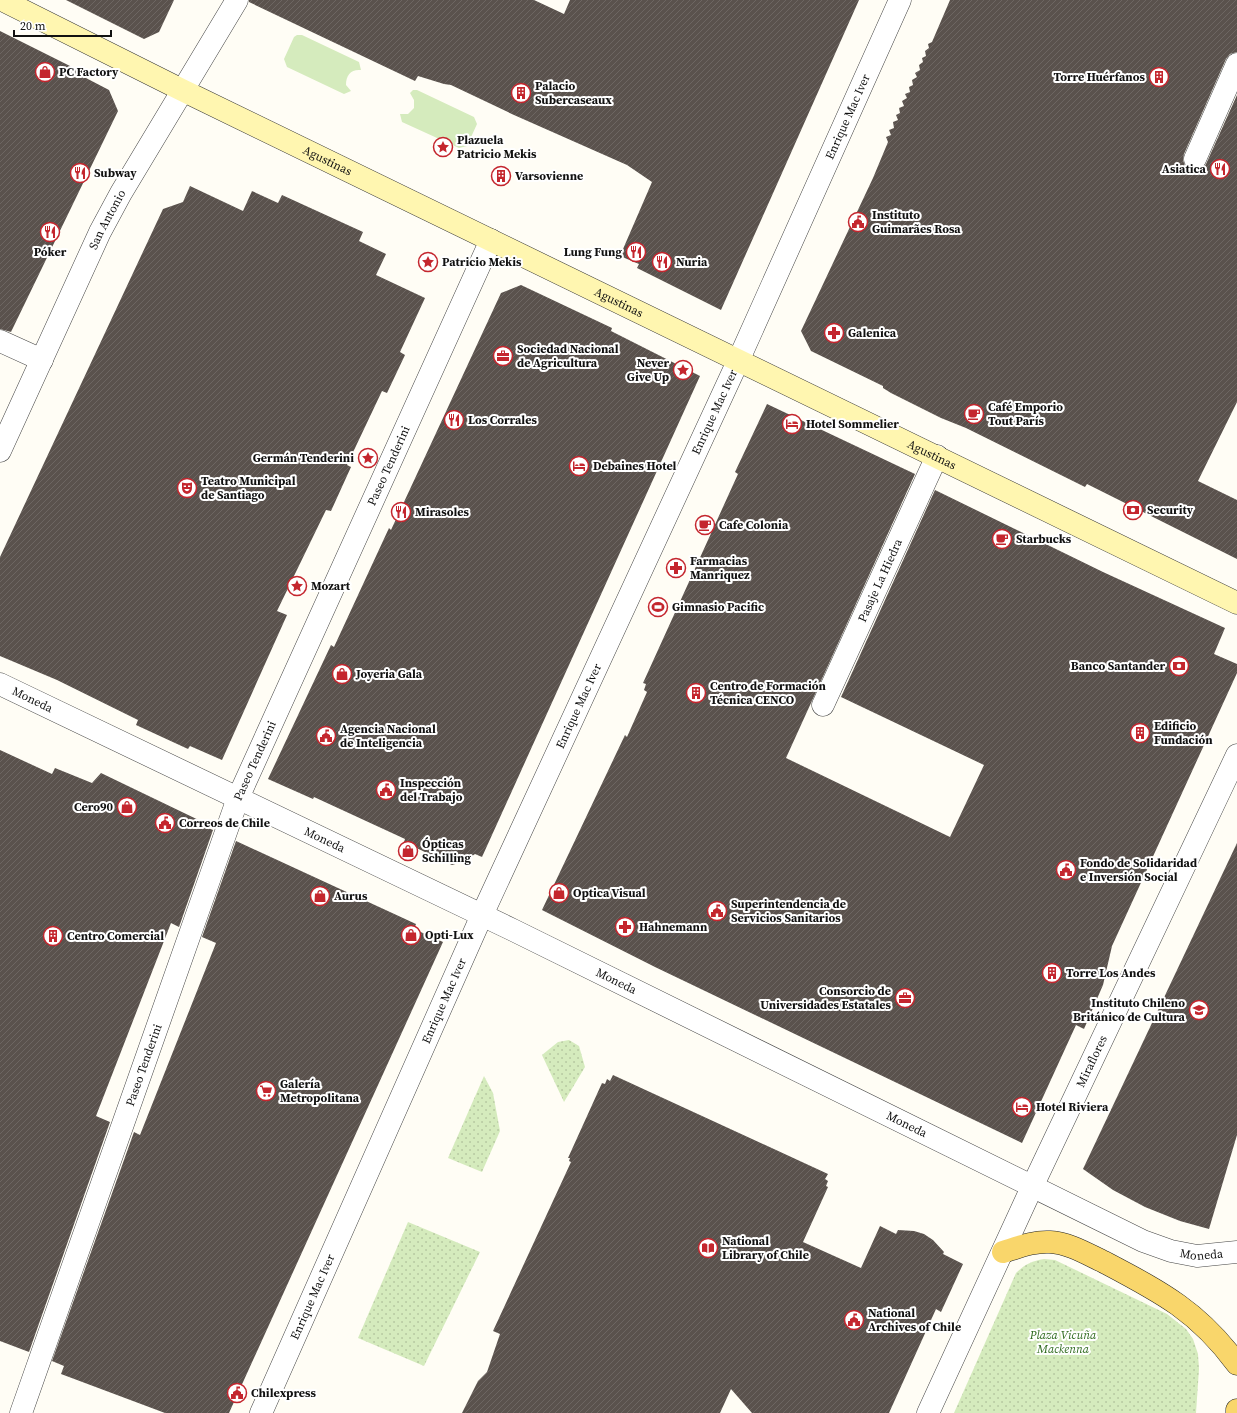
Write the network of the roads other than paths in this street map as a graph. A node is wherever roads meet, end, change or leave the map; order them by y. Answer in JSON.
{"nodes":[{"id":1,"x":2,"y":0,"type":"edge"},
{"id":2,"x":237,"y":0,"type":"edge"},
{"id":3,"x":900,"y":0,"type":"edge"},
{"id":4,"x":1237,"y":64,"type":"edge"},
{"id":5,"x":182,"y":90,"type":"junction"},
{"id":6,"x":1195,"y":159,"type":"dead end"},
{"id":7,"x":491,"y":240,"type":"junction"},
{"id":8,"x":0,"y":341,"type":"edge"},
{"id":9,"x":739,"y":359,"type":"junction"},
{"id":10,"x":42,"y":360,"type":"junction"},
{"id":11,"x":0,"y":451,"type":"edge"},
{"id":12,"x":937,"y":456,"type":"junction"},
{"id":13,"x":1237,"y":603,"type":"edge"},
{"id":14,"x":0,"y":684,"type":"edge"},
{"id":15,"x":823,"y":705,"type":"dead end"},
{"id":16,"x":1237,"y":755,"type":"edge"},
{"id":17,"x":238,"y":798,"type":"junction"},
{"id":18,"x":482,"y":914,"type":"junction"},
{"id":19,"x":1033,"y":1185,"type":"junction"},
{"id":20,"x":1003,"y":1252,"type":"junction"},
{"id":21,"x":1237,"y":1252,"type":"edge"},
{"id":22,"x":1237,"y":1364,"type":"edge"},
{"id":23,"x":21,"y":1413,"type":"edge"},
{"id":24,"x":261,"y":1413,"type":"edge"},
{"id":25,"x":928,"y":1413,"type":"edge"}],
"edges":[{"from":1,"to":5,"type":"main road","name":"Agustinas"},
{"from":2,"to":5,"type":"street","name":"San Antonio"},
{"from":3,"to":9,"type":"street","name":"Enrique Mac Iver"},
{"from":4,"to":6,"type":"street"},
{"from":5,"to":7,"type":"main road","name":"Agustinas"},
{"from":5,"to":10,"type":"street","name":"San Antonio"},
{"from":7,"to":9,"type":"main road","name":"Agustinas"},
{"from":7,"to":17,"type":"street","name":"Paseo Tenderini"},
{"from":8,"to":10,"type":"street"},
{"from":9,"to":12,"type":"main road","name":"Agustinas"},
{"from":9,"to":18,"type":"street","name":"Enrique Mac Iver"},
{"from":10,"to":11,"type":"street","name":"San Antonio"},
{"from":12,"to":13,"type":"main road","name":"Agustinas"},
{"from":12,"to":15,"type":"street","name":"Pasaje La Hiedra"},
{"from":14,"to":17,"type":"street","name":"Moneda"},
{"from":16,"to":19,"type":"street","name":"Miraflores"},
{"from":17,"to":18,"type":"street","name":"Moneda"},
{"from":17,"to":23,"type":"street","name":"Paseo Tenderini"},
{"from":18,"to":19,"type":"street","name":"Moneda"},
{"from":18,"to":24,"type":"street","name":"Enrique Mac Iver"},
{"from":19,"to":20,"type":"street","name":"Miraflores"},
{"from":19,"to":21,"type":"street","name":"Moneda"},
{"from":20,"to":22,"type":"main road"},
{"from":20,"to":25,"type":"street","name":"Miraflores"}]}
